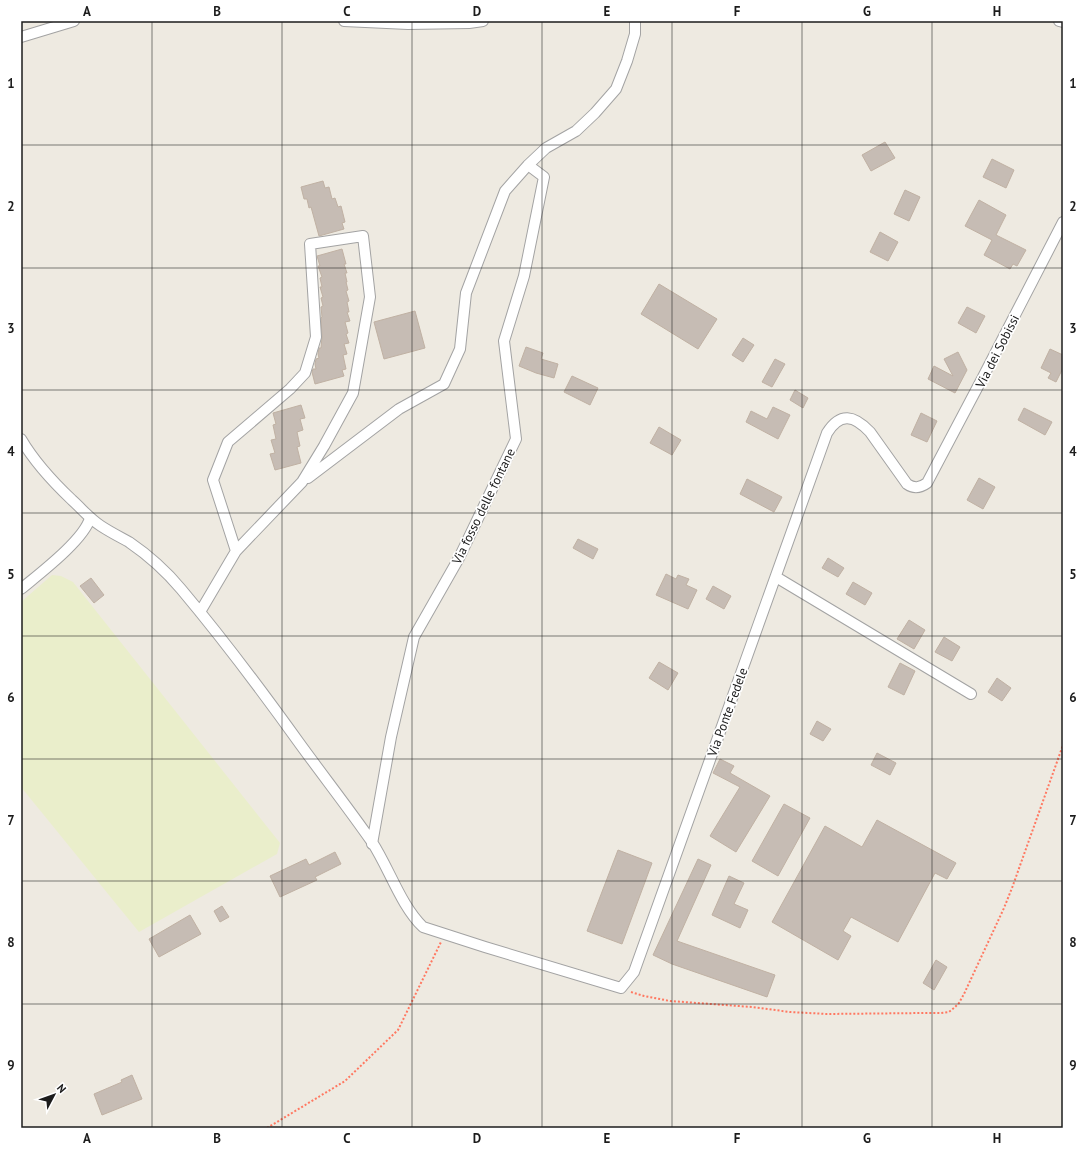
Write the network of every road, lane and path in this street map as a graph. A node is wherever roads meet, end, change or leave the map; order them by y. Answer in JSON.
{"nodes":[{"id":1,"x":74,"y":21,"type":"edge"},
{"id":2,"x":344,"y":21,"type":"edge"},
{"id":3,"x":483,"y":21,"type":"edge"},
{"id":4,"x":635,"y":21,"type":"edge"},
{"id":5,"x":1059,"y":21,"type":"edge"},
{"id":6,"x":1063,"y":22,"type":"edge"},
{"id":7,"x":21,"y":37,"type":"edge"},
{"id":8,"x":528,"y":166,"type":"junction"},
{"id":9,"x":1063,"y":222,"type":"edge"},
{"id":10,"x":827,"y":433,"type":"joint"},
{"id":11,"x":21,"y":440,"type":"edge"},
{"id":12,"x":302,"y":482,"type":"junction"},
{"id":13,"x":90,"y":518,"type":"junction"},
{"id":14,"x":236,"y":550,"type":"junction"},
{"id":15,"x":776,"y":577,"type":"junction"},
{"id":16,"x":21,"y":590,"type":"edge"},
{"id":17,"x":200,"y":612,"type":"junction"},
{"id":18,"x":971,"y":694,"type":"dead end"},
{"id":19,"x":1063,"y":745,"type":"edge"},
{"id":20,"x":372,"y":844,"type":"junction"},
{"id":21,"x":445,"y":935,"type":"junction"},
{"id":22,"x":621,"y":988,"type":"junction"},
{"id":23,"x":267,"y":1128,"type":"edge"}],
"edges":[{"from":1,"to":7,"type":"street"},
{"from":2,"to":3,"type":"street"},
{"from":4,"to":8,"type":"street"},
{"from":5,"to":6,"type":"street"},
{"from":8,"to":12,"type":"street"},
{"from":8,"to":20,"type":"street","name":"Via fosso delle fontane"},
{"from":9,"to":10,"type":"street","name":"Via dei Sobissi"},
{"from":10,"to":15,"type":"street","name":"Via Ponte Fedele"},
{"from":11,"to":13,"type":"street"},
{"from":12,"to":14,"type":"street"},
{"from":12,"to":14,"type":"street"},
{"from":13,"to":16,"type":"street"},
{"from":13,"to":17,"type":"street"},
{"from":14,"to":17,"type":"street"},
{"from":15,"to":18,"type":"street"},
{"from":15,"to":22,"type":"street","name":"Via Ponte Fedele"},
{"from":17,"to":20,"type":"street"},
{"from":19,"to":22,"type":"path"},
{"from":20,"to":21,"type":"street"},
{"from":21,"to":22,"type":"street"},
{"from":21,"to":23,"type":"path"}]}
